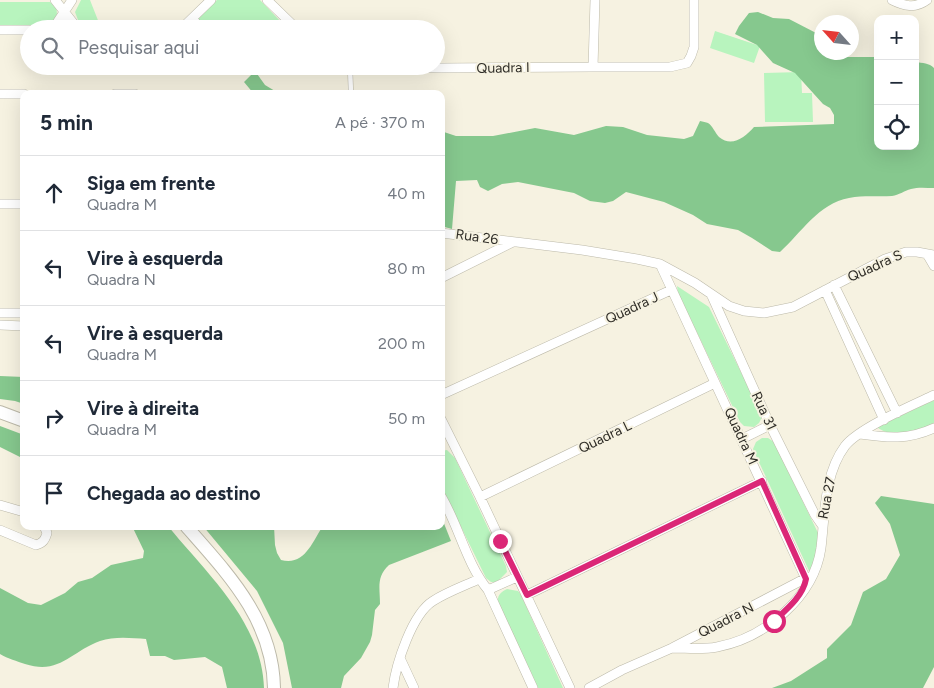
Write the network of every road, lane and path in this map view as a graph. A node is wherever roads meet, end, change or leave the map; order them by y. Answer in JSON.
{"nodes":[{"id":1,"x":55,"y":0,"type":"edge"},
{"id":2,"x":72,"y":0,"type":"edge"},
{"id":3,"x":211,"y":0,"type":"edge"},
{"id":4,"x":267,"y":0,"type":"edge"},
{"id":5,"x":595,"y":0,"type":"edge"},
{"id":6,"x":694,"y":0,"type":"edge"},
{"id":7,"x":892,"y":0,"type":"edge"},
{"id":8,"x":927,"y":0,"type":"edge"},
{"id":9,"x":65,"y":12,"type":"junction"},
{"id":10,"x":284,"y":16,"type":"junction"},
{"id":11,"x":194,"y":17,"type":"junction"},
{"id":12,"x":59,"y":20,"type":"edge"},
{"id":13,"x":71,"y":20,"type":"edge"},
{"id":14,"x":191,"y":20,"type":"edge"},
{"id":15,"x":194,"y":20,"type":"edge"},
{"id":16,"x":285,"y":20,"type":"edge"},
{"id":17,"x":288,"y":20,"type":"edge"},
{"id":18,"x":0,"y":30,"type":"edge"},
{"id":19,"x":20,"y":30,"type":"edge"},
{"id":20,"x":593,"y":66,"type":"junction"},
{"id":21,"x":445,"y":68,"type":"edge"},
{"id":22,"x":349,"y":75,"type":"edge"},
{"id":23,"x":350,"y":90,"type":"edge"},
{"id":24,"x":0,"y":94,"type":"edge"},
{"id":25,"x":20,"y":94,"type":"edge"},
{"id":26,"x":0,"y":204,"type":"edge"},
{"id":27,"x":20,"y":204,"type":"edge"},
{"id":28,"x":445,"y":233,"type":"edge"},
{"id":29,"x":513,"y":242,"type":"junction"},
{"id":30,"x":930,"y":255,"type":"edge"},
{"id":31,"x":660,"y":264,"type":"junction"},
{"id":32,"x":934,"y":266,"type":"edge"},
{"id":33,"x":445,"y":276,"type":"edge"},
{"id":34,"x":834,"y":285,"type":"junction"},
{"id":35,"x":671,"y":290,"type":"junction"},
{"id":36,"x":825,"y":290,"type":"junction"},
{"id":37,"x":711,"y":294,"type":"junction"},
{"id":38,"x":0,"y":313,"type":"edge"},
{"id":39,"x":20,"y":313,"type":"edge"},
{"id":40,"x":0,"y":325,"type":"edge"},
{"id":41,"x":20,"y":326,"type":"edge"},
{"id":42,"x":715,"y":384,"type":"junction"},
{"id":43,"x":445,"y":394,"type":"edge"},
{"id":44,"x":934,"y":395,"type":"edge"},
{"id":45,"x":0,"y":412,"type":"edge"},
{"id":46,"x":897,"y":413,"type":"junction"},
{"id":47,"x":20,"y":420,"type":"edge"},
{"id":48,"x":884,"y":420,"type":"junction"},
{"id":49,"x":770,"y":425,"type":"junction"},
{"id":50,"x":445,"y":427,"type":"edge"},
{"id":51,"x":934,"y":428,"type":"edge"},
{"id":52,"x":860,"y":434,"type":"junction"},
{"id":53,"x":450,"y":436,"type":"junction"},
{"id":54,"x":445,"y":438,"type":"edge"},
{"id":55,"x":742,"y":439,"type":"junction"},
{"id":56,"x":762,"y":481,"type":"junction"},
{"id":57,"x":480,"y":497,"type":"junction"},
{"id":58,"x":445,"y":504,"type":"edge"},
{"id":59,"x":0,"y":505,"type":"edge"},
{"id":60,"x":20,"y":511,"type":"edge"},
{"id":61,"x":822,"y":525,"type":"junction"},
{"id":62,"x":0,"y":530,"type":"edge"},
{"id":63,"x":46,"y":530,"type":"edge"},
{"id":64,"x":189,"y":530,"type":"edge"},
{"id":65,"x":517,"y":577,"type":"junction"},
{"id":66,"x":479,"y":579,"type":"junction"},
{"id":67,"x":806,"y":583,"type":"junction"},
{"id":68,"x":488,"y":590,"type":"junction"},
{"id":69,"x":527,"y":595,"type":"junction"},
{"id":70,"x":672,"y":648,"type":"junction"},
{"id":71,"x":400,"y":658,"type":"junction"},
{"id":72,"x":274,"y":688,"type":"edge"},
{"id":73,"x":393,"y":688,"type":"edge"},
{"id":74,"x":414,"y":688,"type":"edge"},
{"id":75,"x":533,"y":688,"type":"edge"},
{"id":76,"x":570,"y":688,"type":"edge"},
{"id":77,"x":589,"y":688,"type":"edge"}],
"edges":[{"from":1,"to":9,"type":"street"},
{"from":2,"to":9,"type":"street"},
{"from":3,"to":11,"type":"street"},
{"from":4,"to":10,"type":"street"},
{"from":5,"to":20,"type":"street"},
{"from":6,"to":20,"type":"street"},
{"from":7,"to":8,"type":"street"},
{"from":9,"to":12,"type":"street"},
{"from":9,"to":13,"type":"street"},
{"from":10,"to":16,"type":"street"},
{"from":10,"to":17,"type":"street"},
{"from":11,"to":14,"type":"street"},
{"from":11,"to":15,"type":"street"},
{"from":18,"to":19,"type":"street"},
{"from":20,"to":21,"type":"street","name":"Quadra I"},
{"from":22,"to":23,"type":"lane"},
{"from":24,"to":25,"type":"street"},
{"from":26,"to":27,"type":"street"},
{"from":28,"to":29,"type":"street","name":"Rua 26"},
{"from":29,"to":31,"type":"street"},
{"from":29,"to":33,"type":"street"},
{"from":30,"to":32,"type":"street"},
{"from":30,"to":34,"type":"street","name":"Quadra S"},
{"from":31,"to":35,"type":"street","name":"Quadra J"},
{"from":31,"to":37,"type":"street"},
{"from":34,"to":36,"type":"street","name":"Quadra S"},
{"from":34,"to":46,"type":"street"},
{"from":35,"to":42,"type":"street"},
{"from":35,"to":43,"type":"street","name":"Quadra J"},
{"from":36,"to":37,"type":"street"},
{"from":36,"to":48,"type":"street"},
{"from":37,"to":49,"type":"street","name":"Rua 31"},
{"from":38,"to":39,"type":"street"},
{"from":40,"to":41,"type":"street"},
{"from":42,"to":55,"type":"street","name":"Quadra M"},
{"from":42,"to":57,"type":"street","name":"Quadra L"},
{"from":44,"to":46,"type":"street"},
{"from":45,"to":47,"type":"street"},
{"from":46,"to":48,"type":"street"},
{"from":48,"to":52,"type":"street"},
{"from":49,"to":55,"type":"street"},
{"from":49,"to":61,"type":"street","name":"Rua 31"},
{"from":50,"to":53,"type":"street"},
{"from":51,"to":52,"type":"street"},
{"from":52,"to":61,"type":"street","name":"Rua 27"},
{"from":53,"to":54,"type":"street"},
{"from":53,"to":57,"type":"street"},
{"from":55,"to":56,"type":"street","name":"Quadra M"},
{"from":56,"to":67,"type":"street"},
{"from":56,"to":69,"type":"street","name":"Quadra M"},
{"from":57,"to":65,"type":"street"},
{"from":58,"to":66,"type":"street"},
{"from":59,"to":60,"type":"street"},
{"from":61,"to":67,"type":"street","name":"Rua 27"},
{"from":62,"to":63,"type":"street"},
{"from":64,"to":72,"type":"street"},
{"from":65,"to":68,"type":"street"},
{"from":65,"to":69,"type":"street"},
{"from":66,"to":68,"type":"street"},
{"from":66,"to":71,"type":"street"},
{"from":67,"to":70,"type":"street","name":"Quadra N"},
{"from":67,"to":70,"type":"street"},
{"from":68,"to":75,"type":"street"},
{"from":69,"to":76,"type":"street"},
{"from":70,"to":77,"type":"street"},
{"from":71,"to":73,"type":"street"},
{"from":71,"to":74,"type":"street"}]}
